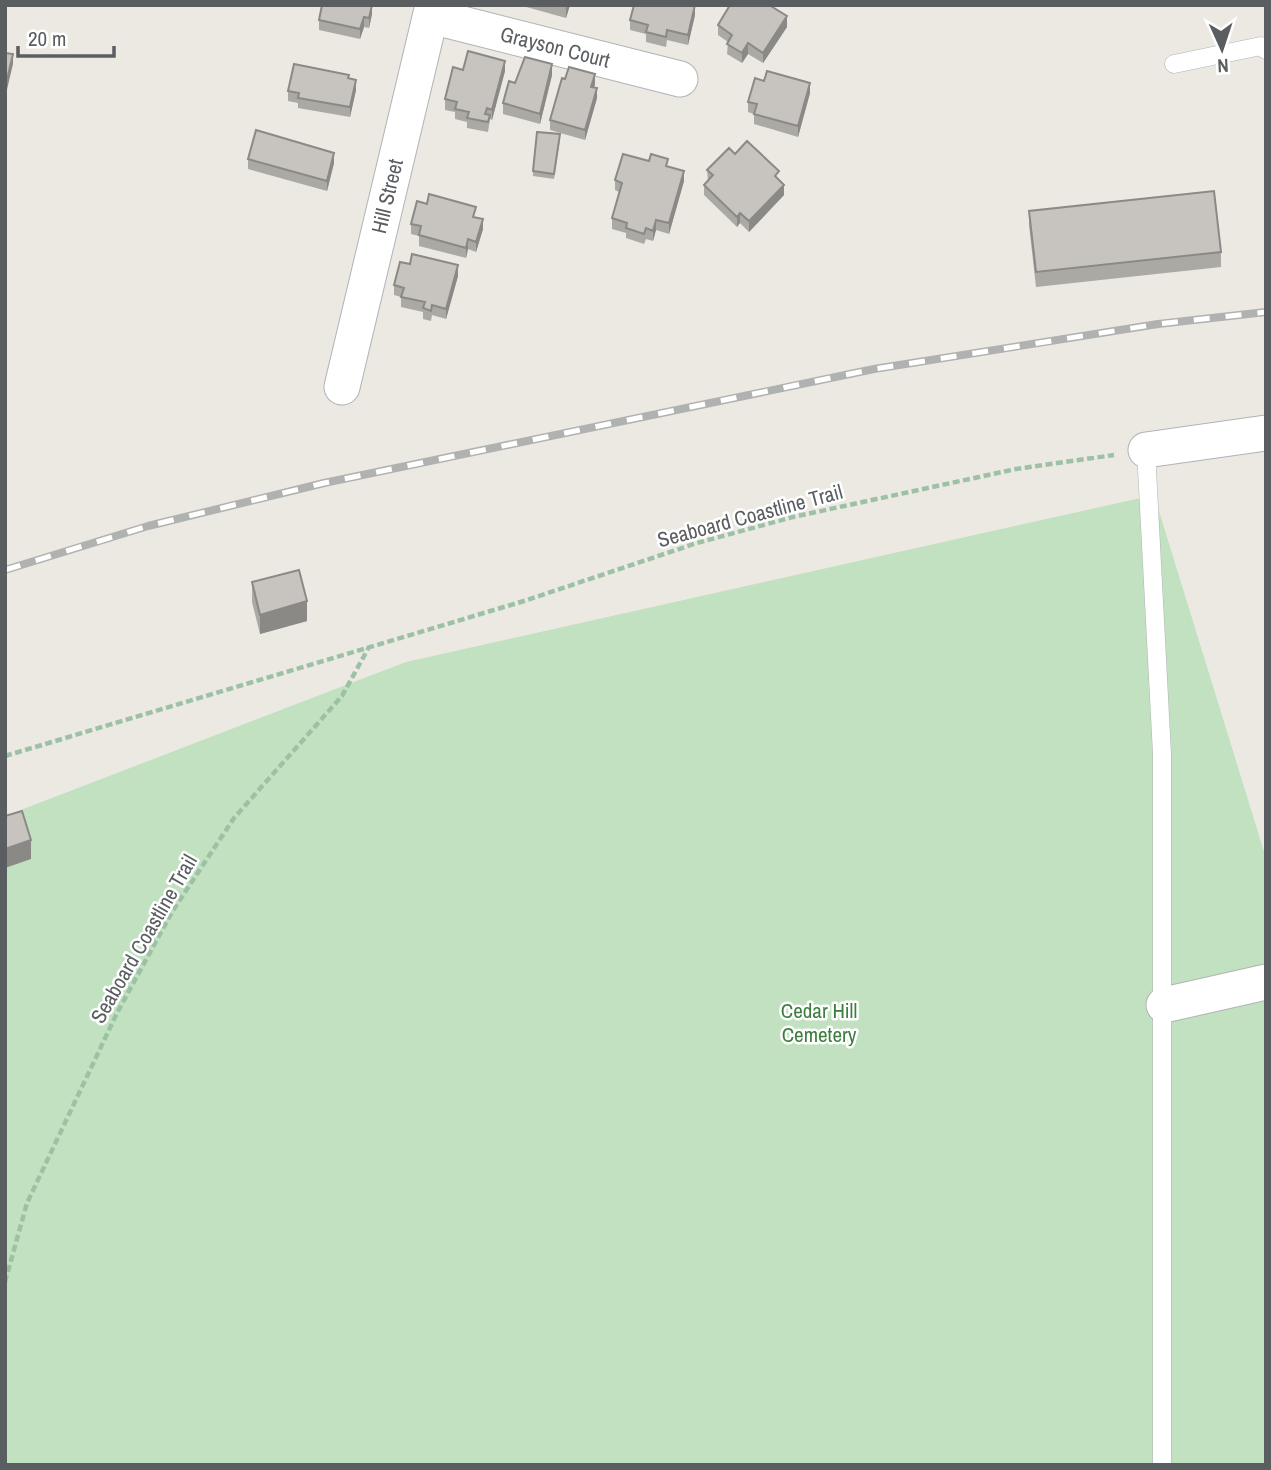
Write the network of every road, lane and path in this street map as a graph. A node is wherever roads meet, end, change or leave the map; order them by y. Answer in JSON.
{"nodes":[{"id":1,"x":432,"y":11,"type":"edge"},
{"id":2,"x":1266,"y":50,"type":"edge"},
{"id":3,"x":1174,"y":64,"type":"dead end"},
{"id":4,"x":680,"y":79,"type":"dead end"},
{"id":5,"x":342,"y":387,"type":"dead end"},
{"id":6,"x":1266,"y":433,"type":"edge"},
{"id":7,"x":1146,"y":450,"type":"junction"},
{"id":8,"x":370,"y":646,"type":"junction"},
{"id":9,"x":5,"y":756,"type":"edge"},
{"id":10,"x":1266,"y":982,"type":"edge"},
{"id":11,"x":1164,"y":1005,"type":"junction"},
{"id":12,"x":5,"y":1282,"type":"edge"},
{"id":13,"x":1162,"y":1465,"type":"edge"}],
"edges":[{"from":1,"to":4,"type":"street","name":"Grayson Court"},
{"from":1,"to":5,"type":"street","name":"Hill Street"},
{"from":2,"to":3,"type":"lane"},
{"from":6,"to":7,"type":"street"},
{"from":7,"to":8,"type":"path","name":"Seaboard Coastline Trail"},
{"from":7,"to":11,"type":"lane"},
{"from":8,"to":9,"type":"path","name":"Seaboard Coastline Trail"},
{"from":8,"to":12,"type":"path","name":"Seaboard Coastline Trail"},
{"from":10,"to":11,"type":"street"},
{"from":11,"to":13,"type":"lane"}]}
